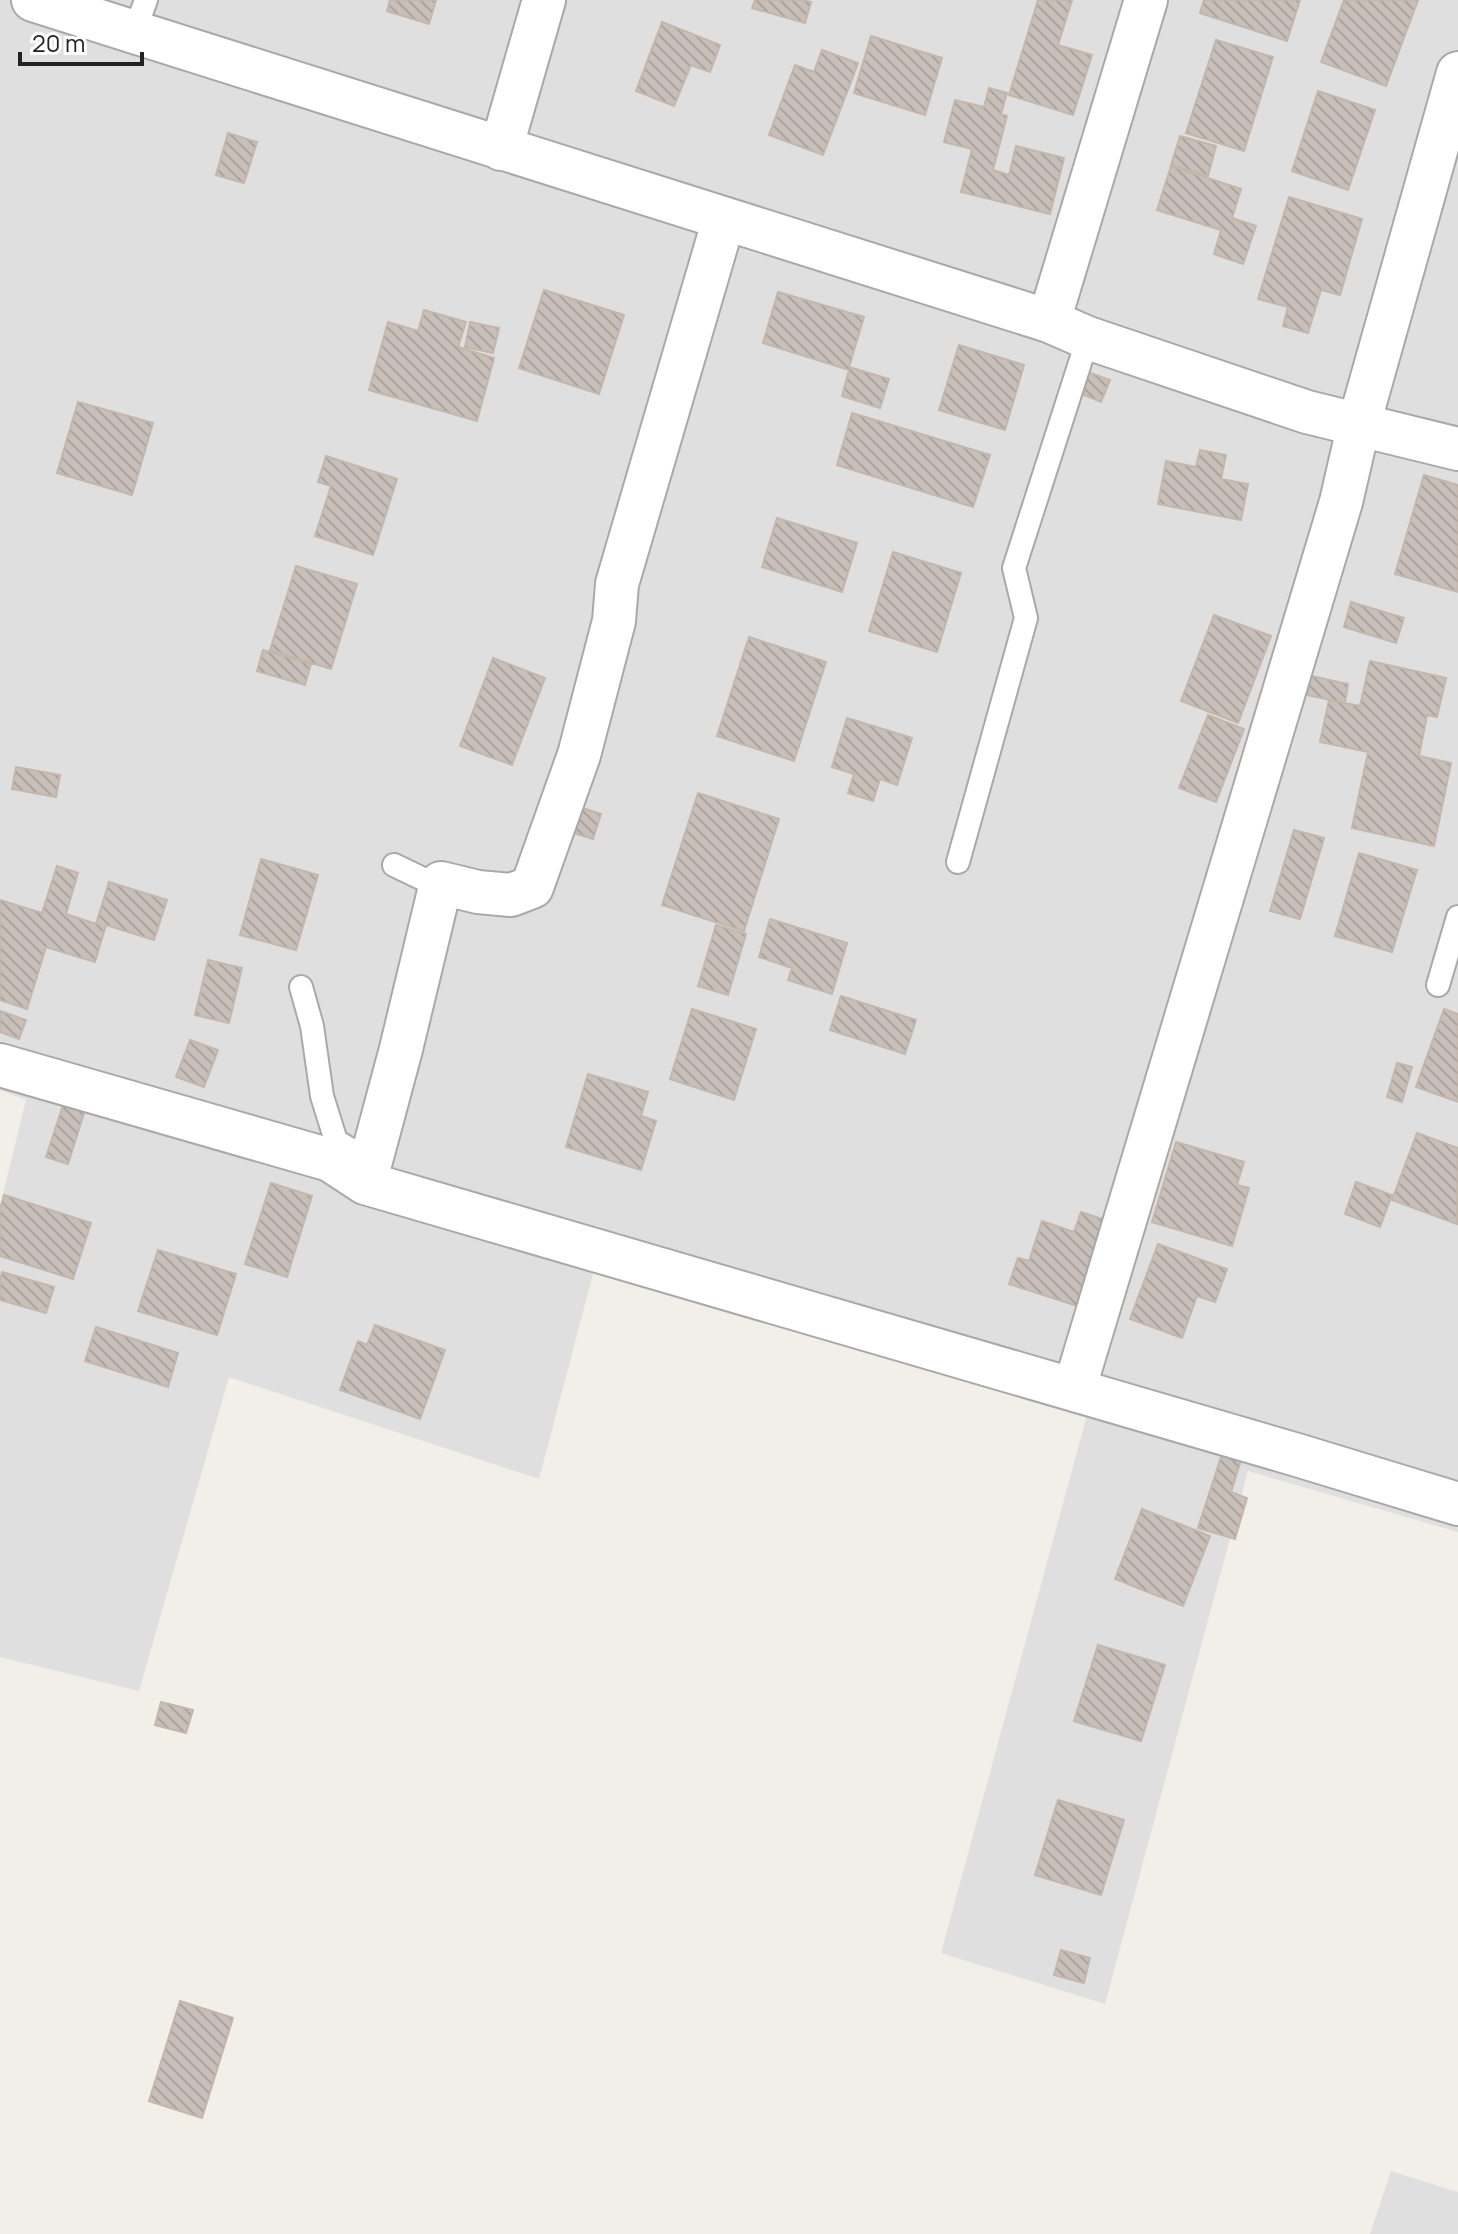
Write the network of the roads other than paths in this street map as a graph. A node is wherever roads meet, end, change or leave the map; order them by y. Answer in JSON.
{"nodes":[{"id":1,"x":33,"y":0,"type":"edge"},
{"id":2,"x":544,"y":0,"type":"edge"},
{"id":3,"x":1146,"y":0,"type":"edge"},
{"id":4,"x":140,"y":17,"type":"edge"},
{"id":5,"x":1458,"y":73,"type":"edge"},
{"id":6,"x":501,"y":149,"type":"junction"},
{"id":7,"x":724,"y":219,"type":"junction"},
{"id":8,"x":1049,"y":321,"type":"junction"},
{"id":9,"x":1088,"y":338,"type":"junction"},
{"id":10,"x":1359,"y":424,"type":"junction"},
{"id":11,"x":1458,"y":449,"type":"edge"},
{"id":12,"x":958,"y":862,"type":"dead end"},
{"id":13,"x":394,"y":865,"type":"dead end"},
{"id":14,"x":441,"y":883,"type":"junction"},
{"id":15,"x":1458,"y":917,"type":"edge"},
{"id":16,"x":1438,"y":985,"type":"dead end"},
{"id":17,"x":301,"y":987,"type":"dead end"},
{"id":18,"x":0,"y":1065,"type":"edge"},
{"id":19,"x":368,"y":1172,"type":"junction"},
{"id":20,"x":1074,"y":1390,"type":"junction"},
{"id":21,"x":1458,"y":1504,"type":"edge"}],
"edges":[{"from":1,"to":4,"type":"street"},
{"from":2,"to":6,"type":"street"},
{"from":3,"to":8,"type":"street"},
{"from":4,"to":6,"type":"street"},
{"from":5,"to":10,"type":"street"},
{"from":6,"to":7,"type":"street"},
{"from":7,"to":8,"type":"street"},
{"from":7,"to":14,"type":"street"},
{"from":8,"to":9,"type":"street"},
{"from":9,"to":10,"type":"street"},
{"from":9,"to":12,"type":"lane"},
{"from":10,"to":11,"type":"street"},
{"from":10,"to":20,"type":"street"},
{"from":13,"to":14,"type":"lane"},
{"from":14,"to":19,"type":"street"},
{"from":15,"to":16,"type":"lane"},
{"from":17,"to":19,"type":"lane"},
{"from":18,"to":19,"type":"street"},
{"from":19,"to":20,"type":"street"},
{"from":20,"to":21,"type":"street"}]}
